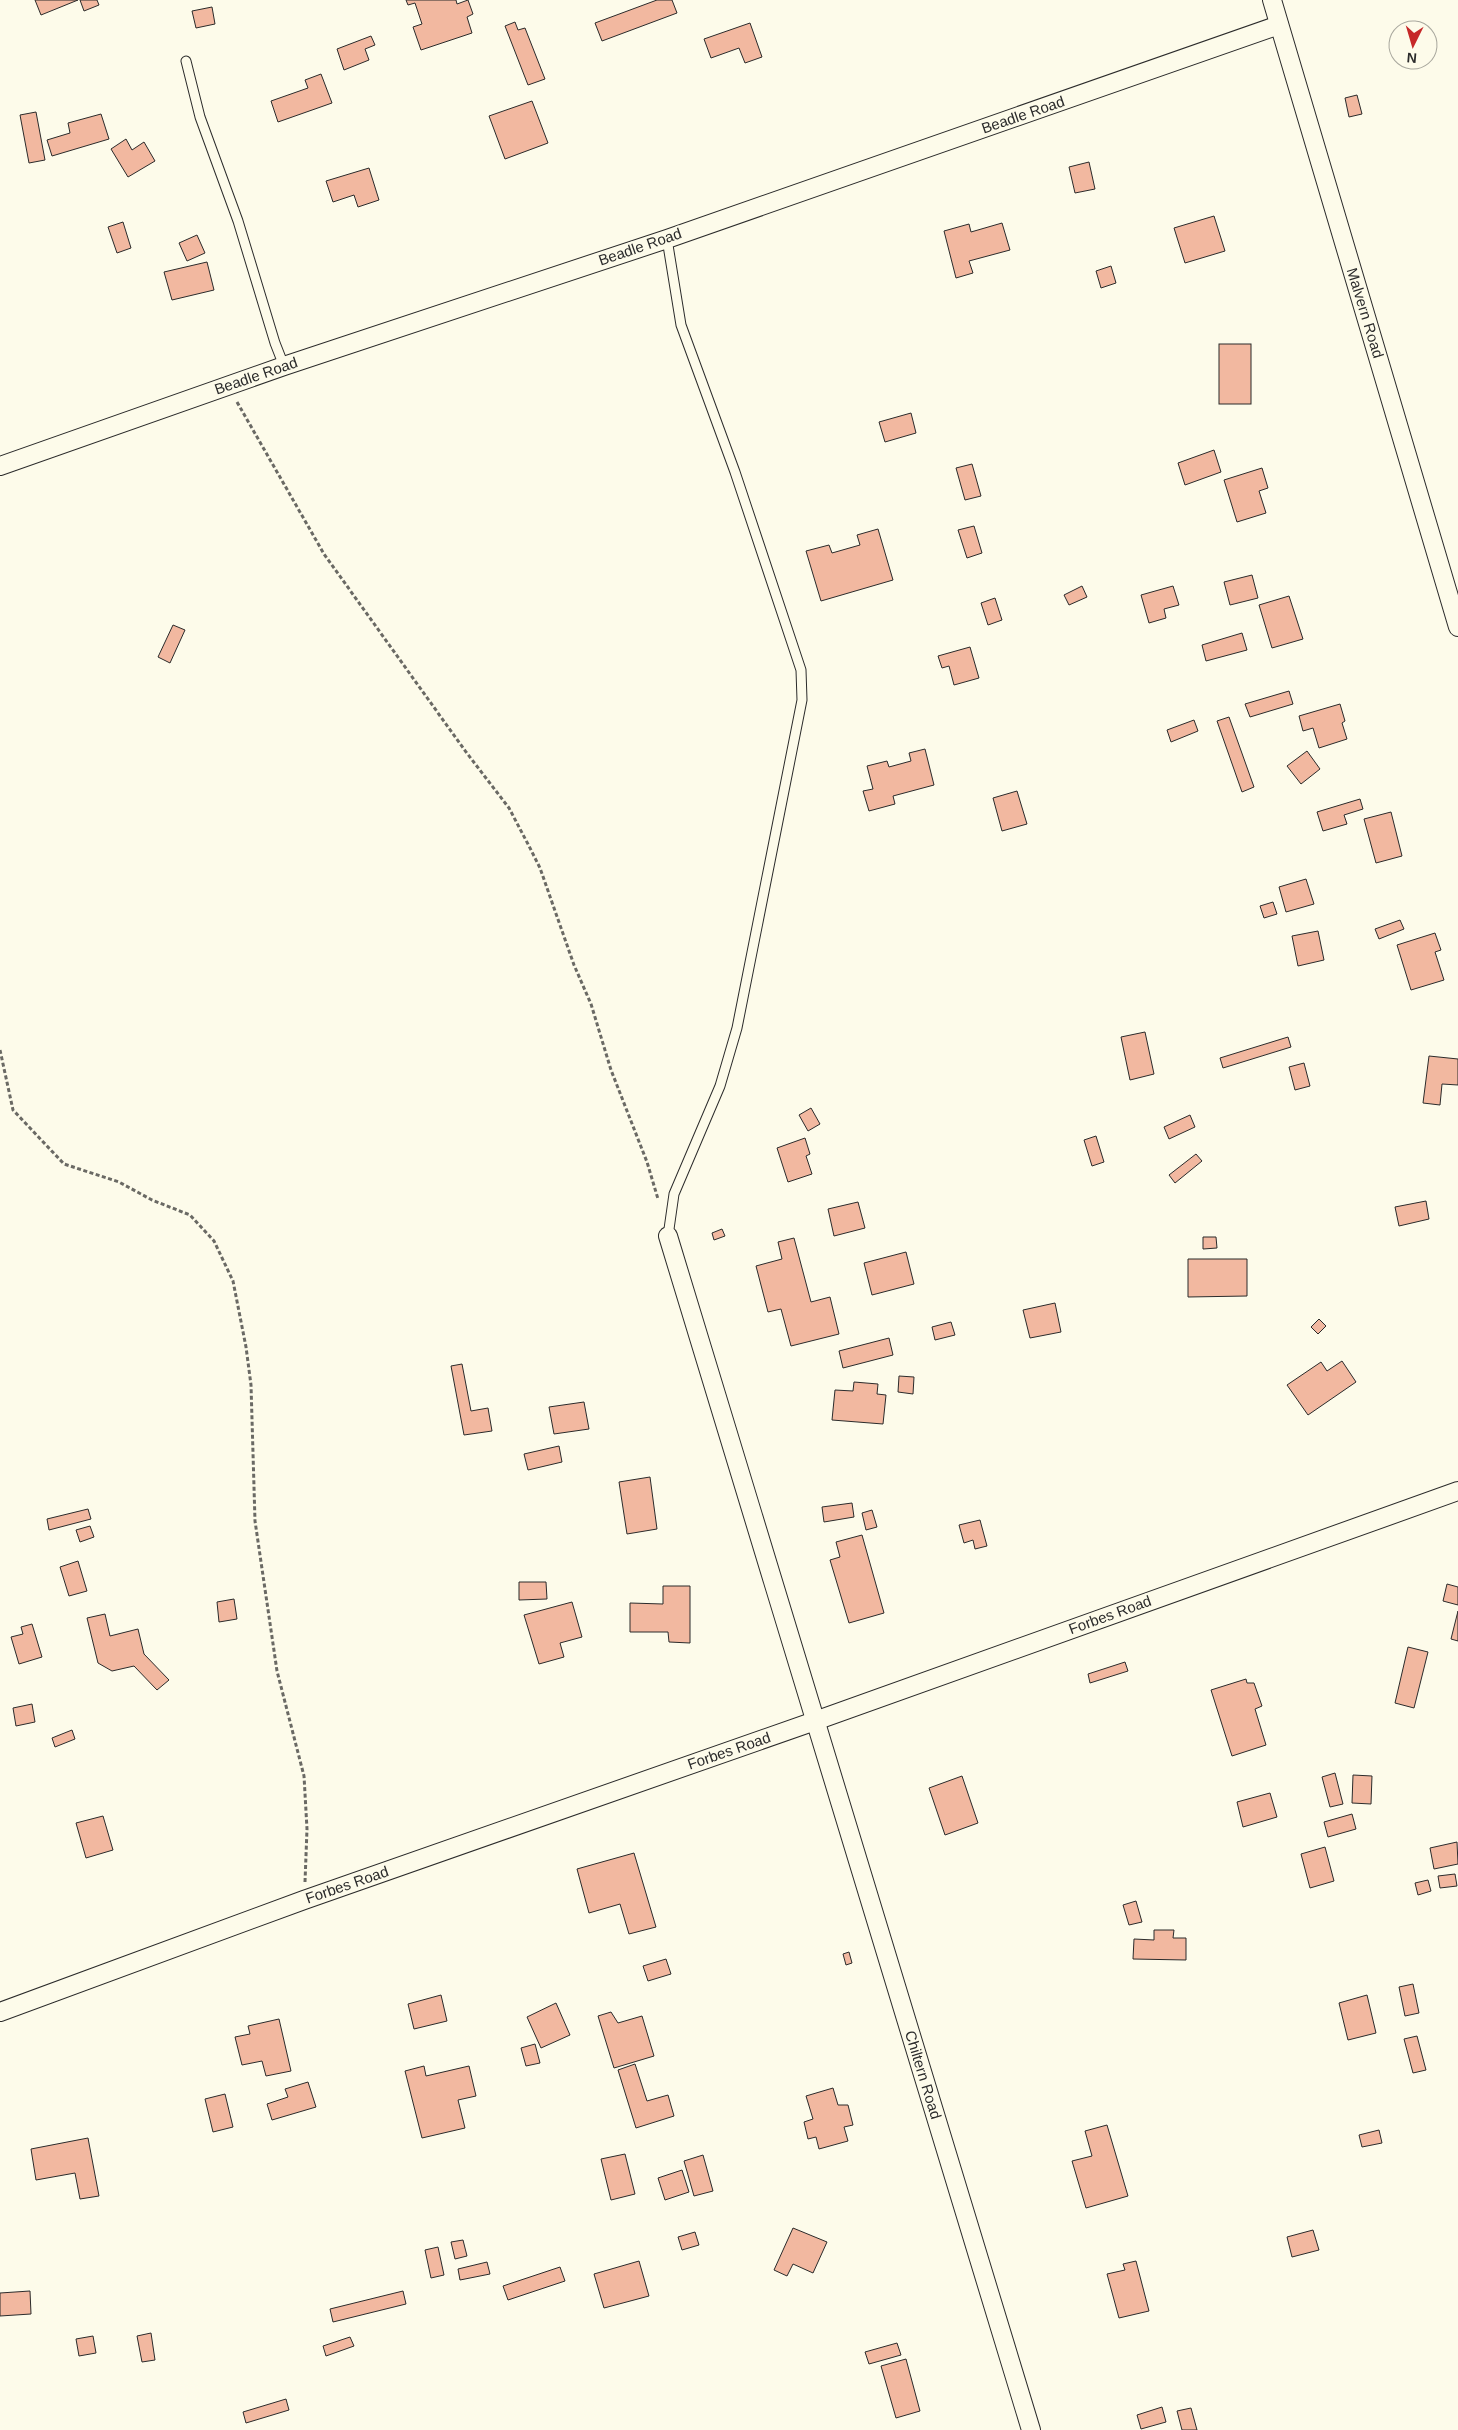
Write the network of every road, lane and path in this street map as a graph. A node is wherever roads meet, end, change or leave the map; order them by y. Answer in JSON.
{"nodes":[{"id":1,"x":1272,"y":0,"type":"edge"},
{"id":2,"x":1279,"y":26,"type":"junction"},
{"id":3,"x":186,"y":60,"type":"dead end"},
{"id":4,"x":667,"y":239,"type":"junction"},
{"id":5,"x":284,"y":366,"type":"junction"},
{"id":6,"x":228,"y":386,"type":"junction"},
{"id":7,"x":0,"y":466,"type":"edge"},
{"id":8,"x":1458,"y":627,"type":"edge"},
{"id":9,"x":0,"y":1050,"type":"edge"},
{"id":10,"x":660,"y":1208,"type":"dead end"},
{"id":11,"x":668,"y":1236,"type":"joint"},
{"id":12,"x":1458,"y":1491,"type":"edge"},
{"id":13,"x":815,"y":1721,"type":"junction"},
{"id":14,"x":304,"y":1900,"type":"junction"},
{"id":15,"x":0,"y":2012,"type":"edge"},
{"id":16,"x":1031,"y":2430,"type":"edge"}],
"edges":[{"from":1,"to":2,"type":"street","name":"Malvern Road"},
{"from":2,"to":4,"type":"street","name":"Beadle Road"},
{"from":2,"to":8,"type":"street","name":"Malvern Road"},
{"from":3,"to":5,"type":"lane"},
{"from":4,"to":5,"type":"street","name":"Beadle Road"},
{"from":4,"to":11,"type":"lane"},
{"from":5,"to":6,"type":"street","name":"Beadle Road"},
{"from":6,"to":7,"type":"street","name":"Beadle Road"},
{"from":6,"to":10,"type":"path"},
{"from":9,"to":14,"type":"path"},
{"from":11,"to":13,"type":"street","name":"Chiltern Road"},
{"from":12,"to":13,"type":"street","name":"Forbes Road"},
{"from":13,"to":14,"type":"street","name":"Forbes Road"},
{"from":13,"to":16,"type":"street","name":"Chiltern Road"},
{"from":14,"to":15,"type":"street","name":"Forbes Road"}]}
